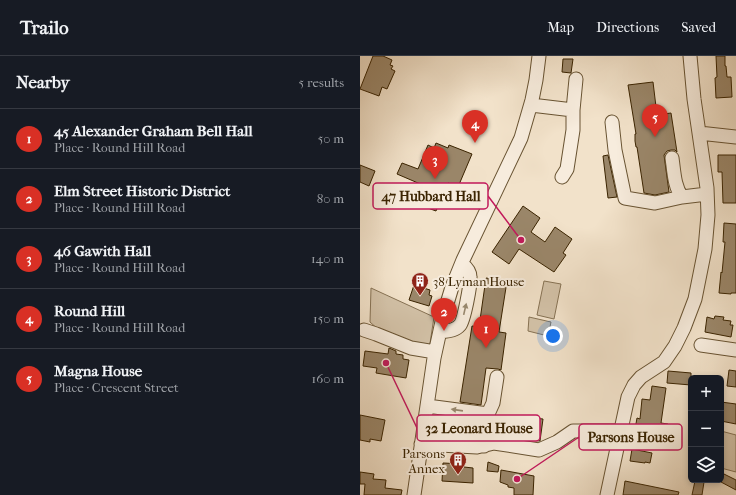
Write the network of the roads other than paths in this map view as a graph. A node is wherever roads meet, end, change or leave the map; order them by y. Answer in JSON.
{"nodes":[{"id":1,"x":539,"y":56,"type":"edge"},
{"id":2,"x":690,"y":56,"type":"edge"},
{"id":3,"x":576,"y":79,"type":"dead end"},
{"id":4,"x":531,"y":105,"type":"junction"},
{"id":5,"x":573,"y":110,"type":"junction"},
{"id":6,"x":612,"y":122,"type":"dead end"},
{"id":7,"x":699,"y":133,"type":"junction"},
{"id":8,"x":736,"y":137,"type":"edge"},
{"id":9,"x":672,"y":158,"type":"dead end"},
{"id":10,"x":562,"y":178,"type":"dead end"},
{"id":11,"x":707,"y":194,"type":"junction"},
{"id":12,"x":682,"y":197,"type":"junction"},
{"id":13,"x":461,"y":261,"type":"junction"},
{"id":14,"x":364,"y":330,"type":"dead end"},
{"id":15,"x":440,"y":332,"type":"junction"},
{"id":16,"x":701,"y":345,"type":"dead end"},
{"id":17,"x":736,"y":350,"type":"edge"},
{"id":18,"x":435,"y":352,"type":"junction"},
{"id":19,"x":498,"y":377,"type":"dead end"},
{"id":20,"x":427,"y":406,"type":"junction"},
{"id":21,"x":488,"y":414,"type":"junction"},
{"id":22,"x":621,"y":431,"type":"junction"},
{"id":23,"x":422,"y":444,"type":"junction"},
{"id":24,"x":484,"y":446,"type":"junction"},
{"id":25,"x":414,"y":495,"type":"edge"},
{"id":26,"x":607,"y":495,"type":"edge"}],
"edges":[{"from":1,"to":4,"type":"street"},
{"from":2,"to":7,"type":"street"},
{"from":3,"to":5,"type":"street"},
{"from":4,"to":5,"type":"street"},
{"from":4,"to":13,"type":"street"},
{"from":5,"to":10,"type":"street"},
{"from":6,"to":12,"type":"street"},
{"from":7,"to":8,"type":"street"},
{"from":7,"to":11,"type":"street"},
{"from":9,"to":12,"type":"street"},
{"from":11,"to":12,"type":"street"},
{"from":11,"to":22,"type":"street"},
{"from":13,"to":15,"type":"street"},
{"from":15,"to":13,"type":"street","one_way":true},
{"from":14,"to":18,"type":"street"},
{"from":15,"to":18,"type":"street"},
{"from":16,"to":17,"type":"street"},
{"from":18,"to":20,"type":"street"},
{"from":19,"to":21,"type":"street"},
{"from":21,"to":20,"type":"street","one_way":true},
{"from":20,"to":23,"type":"street"},
{"from":21,"to":24,"type":"street"},
{"from":22,"to":24,"type":"street"},
{"from":22,"to":26,"type":"street"},
{"from":23,"to":24,"type":"street"},
{"from":23,"to":25,"type":"street"}]}
